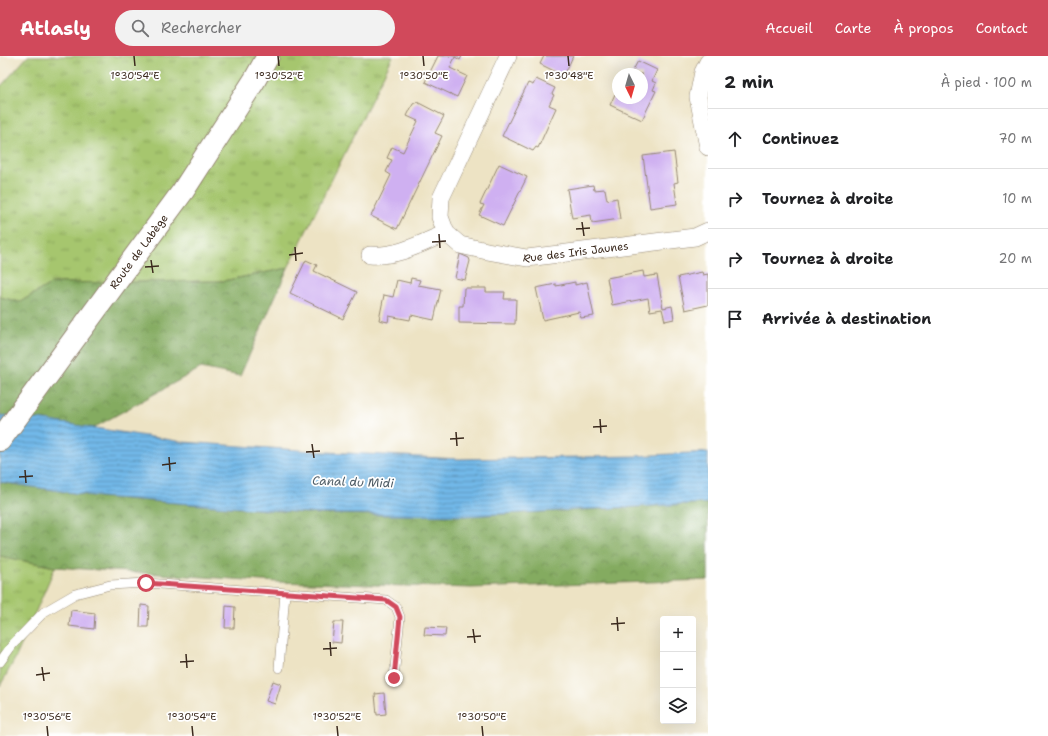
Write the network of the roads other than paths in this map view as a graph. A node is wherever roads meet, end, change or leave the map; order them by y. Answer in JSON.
{"nodes":[{"id":1,"x":268,"y":56,"type":"edge"},
{"id":2,"x":508,"y":56,"type":"edge"},
{"id":3,"x":708,"y":62,"type":"edge"},
{"id":4,"x":708,"y":147,"type":"edge"},
{"id":5,"x":708,"y":231,"type":"edge"},
{"id":6,"x":446,"y":233,"type":"junction"},
{"id":7,"x":370,"y":255,"type":"dead end"},
{"id":8,"x":0,"y":440,"type":"edge"},
{"id":9,"x":285,"y":593,"type":"junction"},
{"id":10,"x":0,"y":662,"type":"edge"},
{"id":11,"x":279,"y":668,"type":"dead end"},
{"id":12,"x":394,"y":678,"type":"dead end"}],
"edges":[{"from":1,"to":8,"type":"street","name":"Route de Labège"},
{"from":2,"to":6,"type":"street"},
{"from":3,"to":4,"type":"street"},
{"from":5,"to":6,"type":"street","name":"Rue des Iris Jaunes"},
{"from":6,"to":7,"type":"street"},
{"from":9,"to":10,"type":"lane"},
{"from":9,"to":11,"type":"lane"},
{"from":9,"to":12,"type":"lane"}]}
